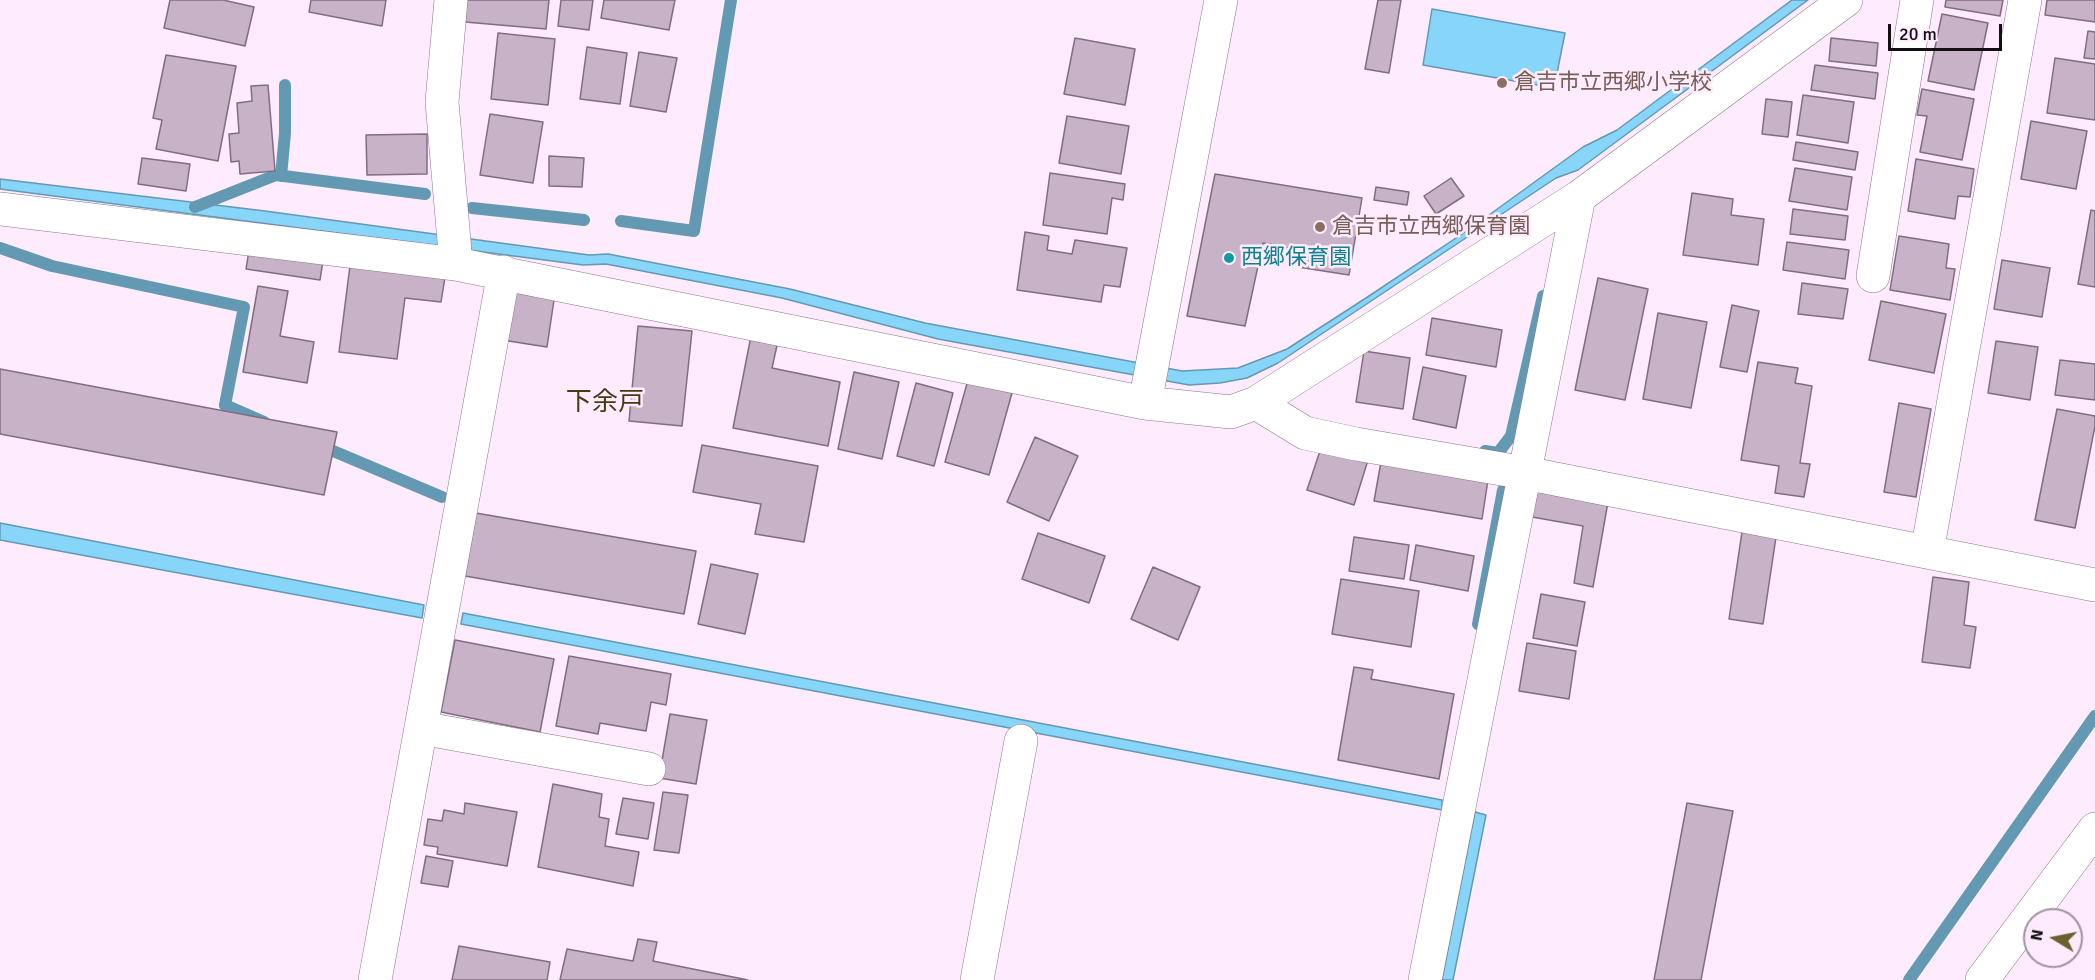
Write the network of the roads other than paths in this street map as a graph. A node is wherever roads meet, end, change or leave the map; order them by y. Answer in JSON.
{"nodes":[{"id":1,"x":451,"y":0,"type":"edge"},
{"id":2,"x":1221,"y":0,"type":"edge"},
{"id":3,"x":1846,"y":0,"type":"edge"},
{"id":4,"x":1917,"y":0,"type":"edge"},
{"id":5,"x":2025,"y":0,"type":"edge"},
{"id":6,"x":1579,"y":197,"type":"junction"},
{"id":7,"x":0,"y":209,"type":"edge"},
{"id":8,"x":456,"y":264,"type":"junction"},
{"id":9,"x":504,"y":272,"type":"junction"},
{"id":10,"x":1874,"y":276,"type":"dead end"},
{"id":11,"x":1145,"y":403,"type":"junction"},
{"id":12,"x":1256,"y":403,"type":"junction"},
{"id":13,"x":1525,"y":473,"type":"junction"},
{"id":14,"x":1927,"y":552,"type":"junction"},
{"id":15,"x":2095,"y":585,"type":"edge"},
{"id":16,"x":421,"y":728,"type":"junction"},
{"id":17,"x":1021,"y":741,"type":"dead end"},
{"id":18,"x":649,"y":769,"type":"dead end"},
{"id":19,"x":2095,"y":829,"type":"edge"},
{"id":20,"x":375,"y":980,"type":"edge"},
{"id":21,"x":977,"y":980,"type":"edge"},
{"id":22,"x":1425,"y":980,"type":"edge"},
{"id":23,"x":1982,"y":980,"type":"edge"}],
"edges":[{"from":1,"to":8,"type":"street"},
{"from":2,"to":11,"type":"street"},
{"from":3,"to":6,"type":"street"},
{"from":4,"to":10,"type":"street"},
{"from":5,"to":14,"type":"street"},
{"from":6,"to":12,"type":"street"},
{"from":6,"to":13,"type":"street"},
{"from":7,"to":8,"type":"street"},
{"from":8,"to":9,"type":"street"},
{"from":9,"to":11,"type":"street"},
{"from":9,"to":16,"type":"street"},
{"from":11,"to":12,"type":"street"},
{"from":12,"to":13,"type":"street"},
{"from":13,"to":14,"type":"street"},
{"from":13,"to":22,"type":"street"},
{"from":14,"to":15,"type":"street"},
{"from":16,"to":18,"type":"street"},
{"from":16,"to":20,"type":"street"},
{"from":17,"to":21,"type":"street"},
{"from":19,"to":23,"type":"street"}]}
